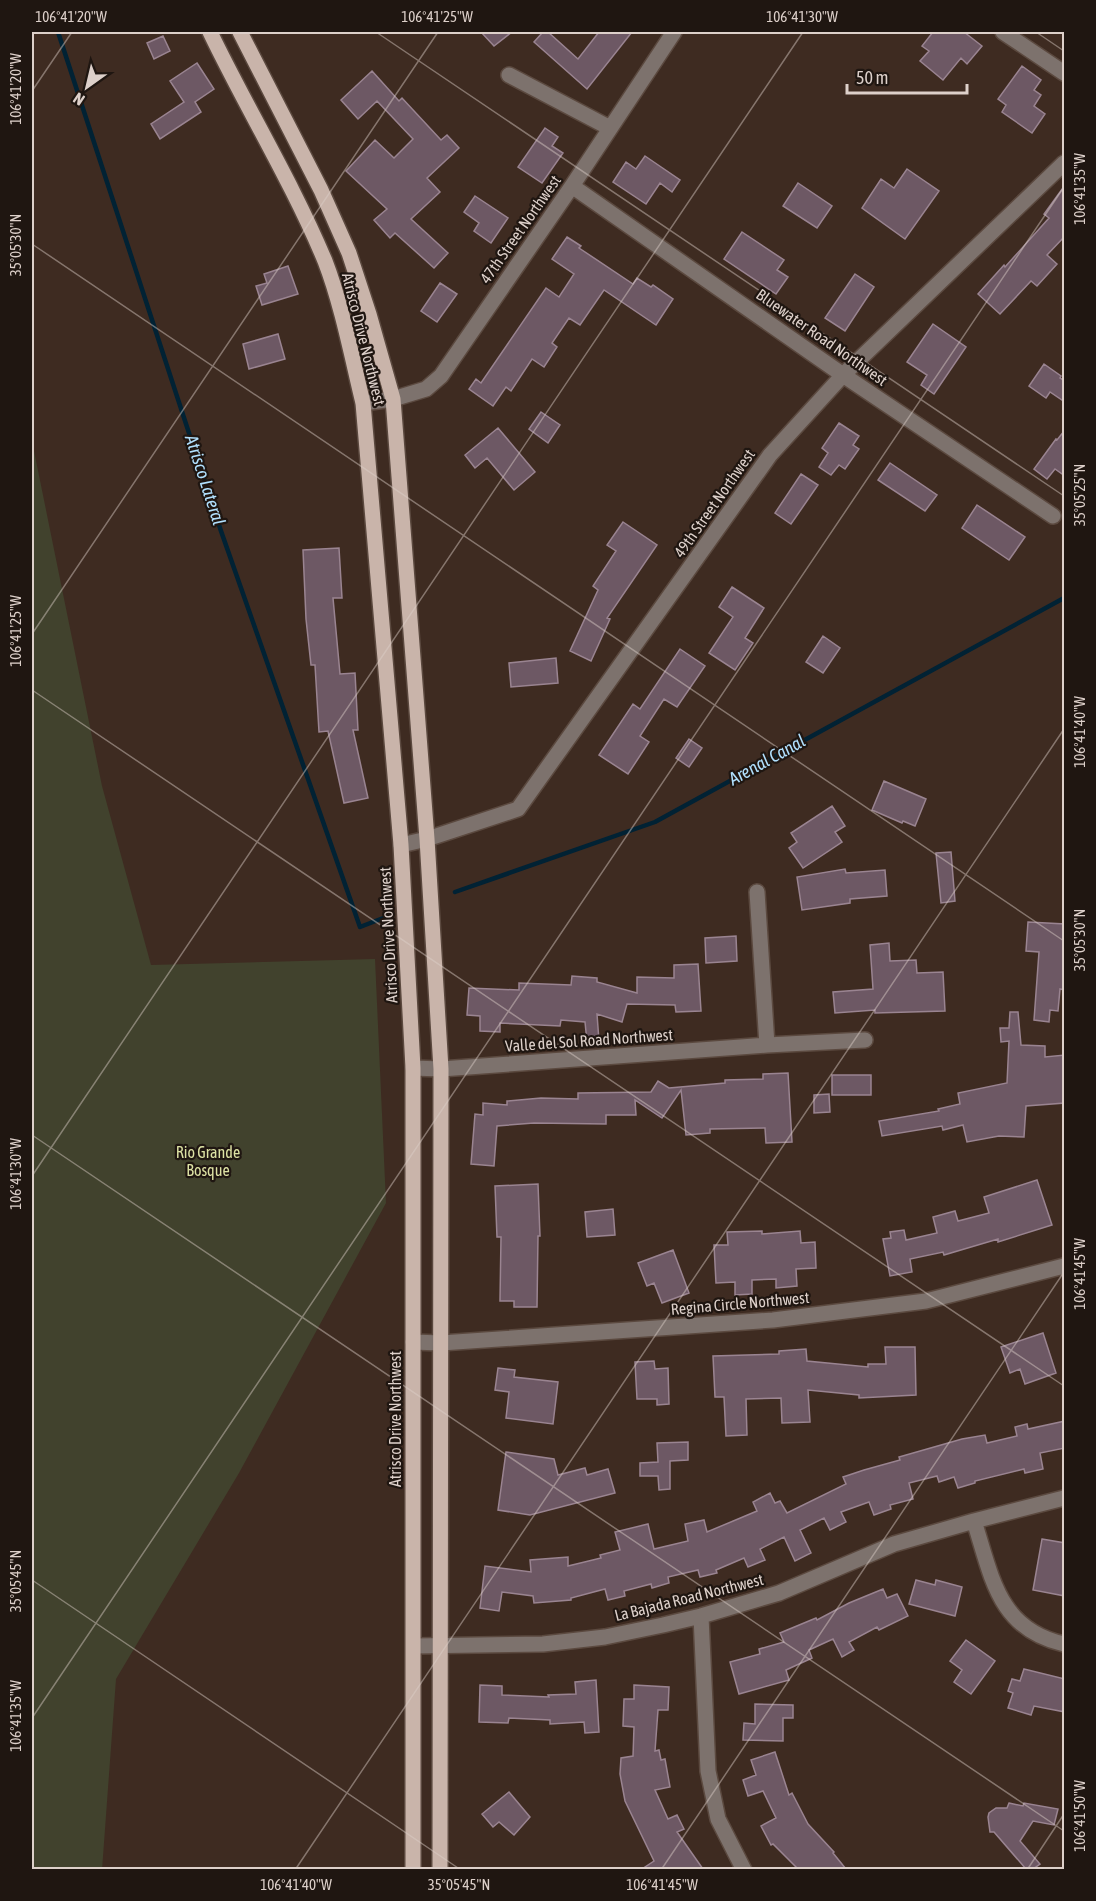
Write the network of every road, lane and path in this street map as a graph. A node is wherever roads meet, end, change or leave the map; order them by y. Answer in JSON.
{"nodes":[{"id":1,"x":210,"y":32,"type":"edge"},
{"id":2,"x":240,"y":32,"type":"edge"},
{"id":3,"x":674,"y":32,"type":"edge"},
{"id":4,"x":1003,"y":32,"type":"edge"},
{"id":5,"x":1065,"y":73,"type":"edge"},
{"id":6,"x":509,"y":75,"type":"dead end"},
{"id":7,"x":610,"y":128,"type":"junction"},
{"id":8,"x":1065,"y":164,"type":"edge"},
{"id":9,"x":572,"y":186,"type":"junction"},
{"id":10,"x":843,"y":375,"type":"junction"},
{"id":11,"x":393,"y":399,"type":"junction"},
{"id":12,"x":363,"y":403,"type":"junction"},
{"id":13,"x":1053,"y":516,"type":"dead end"},
{"id":14,"x":427,"y":839,"type":"junction"},
{"id":15,"x":401,"y":845,"type":"junction"},
{"id":16,"x":757,"y":892,"type":"dead end"},
{"id":17,"x":865,"y":1040,"type":"dead end"},
{"id":18,"x":767,"y":1045,"type":"junction"},
{"id":19,"x":414,"y":1068,"type":"junction"},
{"id":20,"x":441,"y":1068,"type":"junction"},
{"id":21,"x":1065,"y":1266,"type":"edge"},
{"id":22,"x":413,"y":1342,"type":"junction"},
{"id":23,"x":441,"y":1343,"type":"junction"},
{"id":24,"x":1065,"y":1498,"type":"edge"},
{"id":25,"x":974,"y":1521,"type":"junction"},
{"id":26,"x":700,"y":1616,"type":"junction"},
{"id":27,"x":1065,"y":1644,"type":"edge"},
{"id":28,"x":414,"y":1646,"type":"junction"},
{"id":29,"x":440,"y":1646,"type":"junction"},
{"id":30,"x":413,"y":1869,"type":"edge"},
{"id":31,"x":440,"y":1869,"type":"edge"},
{"id":32,"x":744,"y":1869,"type":"edge"}],
"edges":[{"from":1,"to":12,"type":"main road","name":"Atrisco Drive Northwest"},
{"from":2,"to":11,"type":"main road","name":"Atrisco Drive Northwest"},
{"from":3,"to":7,"type":"street","name":"47th Street Northwest"},
{"from":4,"to":5,"type":"street"},
{"from":6,"to":7,"type":"street"},
{"from":7,"to":9,"type":"street","name":"47th Street Northwest"},
{"from":8,"to":10,"type":"street","name":"49th Street Northwest"},
{"from":9,"to":10,"type":"street","name":"Bluewater Road Northwest"},
{"from":9,"to":11,"type":"street","name":"47th Street Northwest"},
{"from":10,"to":13,"type":"street","name":"Bluewater Road Northwest"},
{"from":10,"to":14,"type":"street","name":"49th Street Northwest"},
{"from":11,"to":12,"type":"street","name":"47th Street Northwest"},
{"from":11,"to":14,"type":"main road","name":"Atrisco Drive Northwest"},
{"from":12,"to":15,"type":"main road","name":"Atrisco Drive Northwest"},
{"from":14,"to":15,"type":"street","name":"49th Street Northwest"},
{"from":14,"to":20,"type":"main road","name":"Atrisco Drive Northwest"},
{"from":15,"to":19,"type":"main road","name":"Atrisco Drive Northwest"},
{"from":16,"to":18,"type":"street"},
{"from":17,"to":18,"type":"street","name":"Valle del Sol Road Northwest"},
{"from":18,"to":20,"type":"street","name":"Valle del Sol Road Northwest"},
{"from":19,"to":20,"type":"street","name":"Valle del Sol Road Northwest"},
{"from":19,"to":22,"type":"main road","name":"Atrisco Drive Northwest"},
{"from":20,"to":23,"type":"main road","name":"Atrisco Drive Northwest"},
{"from":21,"to":23,"type":"street","name":"Regina Circle Northwest"},
{"from":22,"to":23,"type":"street","name":"Regina Circle Northwest"},
{"from":22,"to":28,"type":"main road","name":"Atrisco Drive Northwest"},
{"from":23,"to":29,"type":"main road","name":"Atrisco Drive Northwest"},
{"from":24,"to":25,"type":"street","name":"La Bajada Road Northwest"},
{"from":25,"to":26,"type":"street","name":"La Bajada Road Northwest"},
{"from":25,"to":27,"type":"street"},
{"from":26,"to":29,"type":"street","name":"La Bajada Road Northwest"},
{"from":26,"to":32,"type":"street"},
{"from":28,"to":29,"type":"street","name":"La Bajada Road Northwest"},
{"from":28,"to":30,"type":"main road","name":"Atrisco Drive Northwest"},
{"from":29,"to":31,"type":"main road","name":"Atrisco Drive Northwest"}]}
